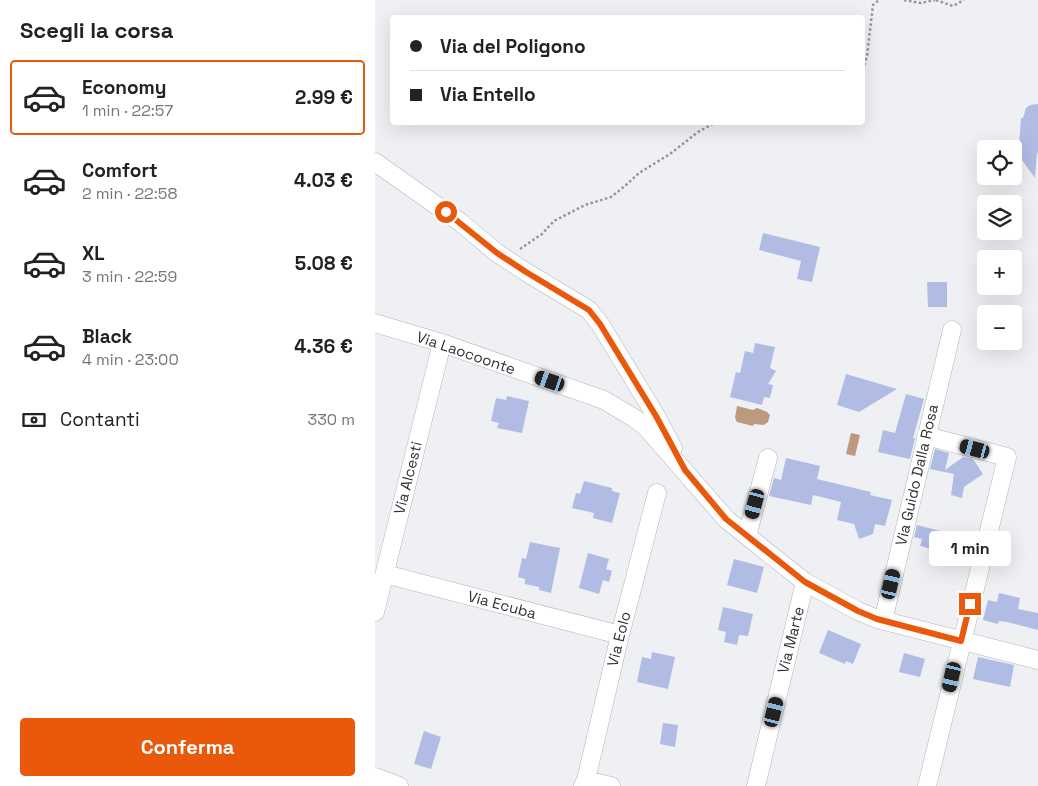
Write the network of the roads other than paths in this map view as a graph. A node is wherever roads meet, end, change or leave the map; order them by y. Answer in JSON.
{"nodes":[{"id":1,"x":375,"y":162,"type":"edge"},
{"id":2,"x":375,"y":323,"type":"edge"},
{"id":3,"x":952,"y":330,"type":"dead end"},
{"id":4,"x":441,"y":343,"type":"junction"},
{"id":5,"x":926,"y":436,"type":"junction"},
{"id":6,"x":768,"y":458,"type":"dead end"},
{"id":7,"x":685,"y":470,"type":"junction"},
{"id":8,"x":657,"y":493,"type":"dead end"},
{"id":9,"x":747,"y":536,"type":"junction"},
{"id":10,"x":385,"y":574,"type":"junction"},
{"id":11,"x":805,"y":582,"type":"junction"},
{"id":12,"x":375,"y":612,"type":"edge"},
{"id":13,"x":883,"y":621,"type":"junction"},
{"id":14,"x":620,"y":636,"type":"junction"},
{"id":15,"x":961,"y":641,"type":"junction"},
{"id":16,"x":1038,"y":660,"type":"edge"},
{"id":17,"x":375,"y":777,"type":"edge"},
{"id":18,"x":584,"y":783,"type":"edge"},
{"id":19,"x":399,"y":786,"type":"edge"},
{"id":20,"x":611,"y":786,"type":"edge"},
{"id":21,"x":756,"y":786,"type":"edge"},
{"id":22,"x":927,"y":786,"type":"edge"}],
"edges":[{"from":1,"to":7,"type":"street"},
{"from":2,"to":4,"type":"street","name":"Via Laocoonte"},
{"from":3,"to":5,"type":"street","name":"Via Guido Dalla Rosa"},
{"from":4,"to":7,"type":"street","name":"Via Laocoonte"},
{"from":4,"to":10,"type":"street","name":"Via Alcesti"},
{"from":5,"to":13,"type":"street","name":"Via Guido Dalla Rosa"},
{"from":5,"to":15,"type":"street"},
{"from":6,"to":9,"type":"street"},
{"from":7,"to":9,"type":"street","name":"Via Laocoonte"},
{"from":8,"to":14,"type":"street","name":"Via Eolo"},
{"from":9,"to":11,"type":"street","name":"Via Laocoonte"},
{"from":10,"to":12,"type":"street","name":"Via Alcesti"},
{"from":10,"to":14,"type":"street","name":"Via Ecuba"},
{"from":11,"to":13,"type":"street","name":"Via Laocoonte"},
{"from":11,"to":21,"type":"street","name":"Via Marte"},
{"from":13,"to":15,"type":"street","name":"Via Laocoonte"},
{"from":14,"to":18,"type":"street","name":"Via Eolo"},
{"from":15,"to":16,"type":"street","name":"Via Laocoonte"},
{"from":15,"to":22,"type":"street"},
{"from":17,"to":19,"type":"street"},
{"from":18,"to":20,"type":"street"}]}
